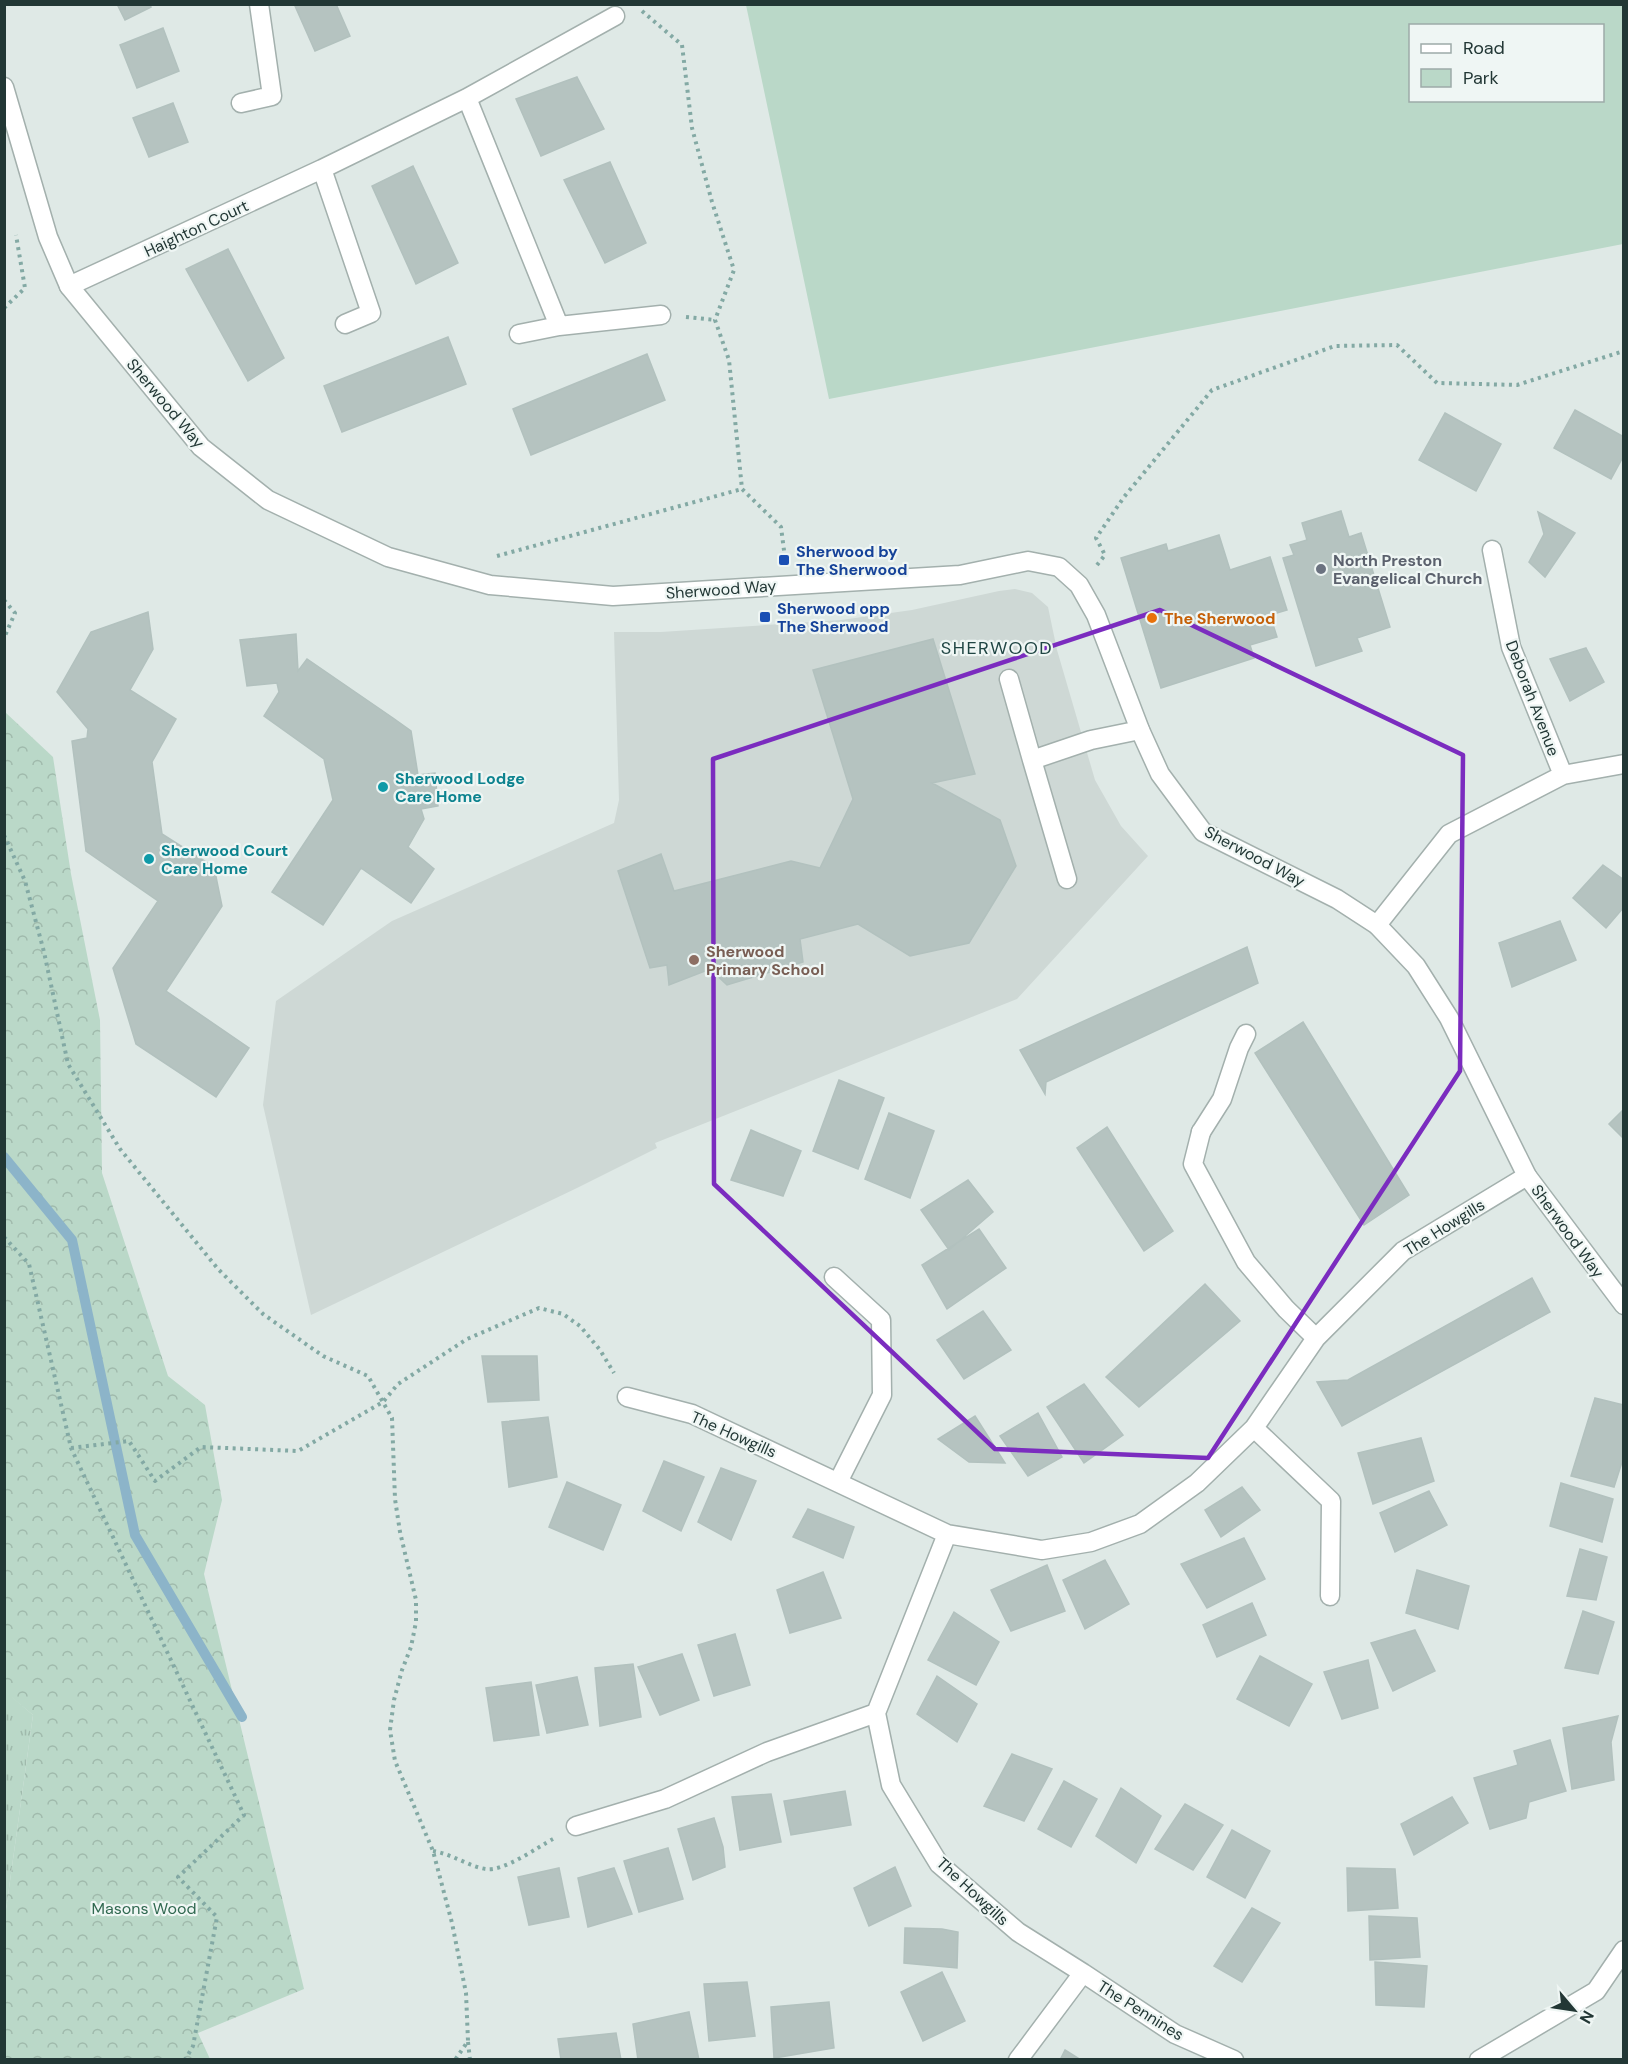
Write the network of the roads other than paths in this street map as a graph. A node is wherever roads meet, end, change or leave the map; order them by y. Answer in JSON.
{"nodes":[{"id":1,"x":259,"y":4,"type":"edge"},
{"id":2,"x":615,"y":16,"type":"dead end"},
{"id":3,"x":4,"y":87,"type":"edge"},
{"id":4,"x":467,"y":98,"type":"junction"},
{"id":5,"x":241,"y":103,"type":"dead end"},
{"id":6,"x":322,"y":169,"type":"junction"},
{"id":7,"x":69,"y":286,"type":"junction"},
{"id":8,"x":661,"y":315,"type":"dead end"},
{"id":9,"x":345,"y":324,"type":"dead end"},
{"id":10,"x":559,"y":326,"type":"junction"},
{"id":11,"x":519,"y":334,"type":"dead end"},
{"id":12,"x":1492,"y":550,"type":"dead end"},
{"id":13,"x":1009,"y":679,"type":"dead end"},
{"id":14,"x":1140,"y":730,"type":"junction"},
{"id":15,"x":1032,"y":760,"type":"junction"},
{"id":16,"x":1623,"y":764,"type":"edge"},
{"id":17,"x":1563,"y":775,"type":"junction"},
{"id":18,"x":1067,"y":879,"type":"dead end"},
{"id":19,"x":1377,"y":925,"type":"junction"},
{"id":20,"x":1246,"y":1034,"type":"dead end"},
{"id":21,"x":1527,"y":1176,"type":"junction"},
{"id":22,"x":834,"y":1277,"type":"dead end"},
{"id":23,"x":1623,"y":1305,"type":"edge"},
{"id":24,"x":1317,"y":1338,"type":"junction"},
{"id":25,"x":627,"y":1397,"type":"road end"},
{"id":26,"x":1254,"y":1428,"type":"junction"},
{"id":27,"x":838,"y":1482,"type":"junction"},
{"id":28,"x":947,"y":1534,"type":"junction"},
{"id":29,"x":1330,"y":1596,"type":"dead end"},
{"id":30,"x":876,"y":1713,"type":"junction"},
{"id":31,"x":576,"y":1826,"type":"road end"},
{"id":32,"x":1623,"y":1950,"type":"edge"},
{"id":33,"x":1083,"y":1973,"type":"junction"},
{"id":34,"x":1018,"y":2060,"type":"edge"},
{"id":35,"x":1234,"y":2060,"type":"edge"},
{"id":36,"x":1479,"y":2060,"type":"edge"}],
"edges":[{"from":1,"to":5,"type":"street"},
{"from":2,"to":4,"type":"street","name":"Haighton Court"},
{"from":3,"to":7,"type":"street","name":"Sherwood Way"},
{"from":4,"to":6,"type":"street","name":"Haighton Court"},
{"from":4,"to":10,"type":"street"},
{"from":6,"to":7,"type":"street","name":"Haighton Court"},
{"from":6,"to":9,"type":"street"},
{"from":7,"to":14,"type":"street","name":"Sherwood Way"},
{"from":8,"to":10,"type":"street"},
{"from":10,"to":11,"type":"street"},
{"from":12,"to":17,"type":"street","name":"Deborah Avenue"},
{"from":13,"to":15,"type":"street"},
{"from":14,"to":15,"type":"street"},
{"from":14,"to":19,"type":"street","name":"Sherwood Way"},
{"from":15,"to":18,"type":"street"},
{"from":16,"to":17,"type":"street","name":"Deborah Avenue"},
{"from":17,"to":19,"type":"street","name":"Deborah Avenue"},
{"from":19,"to":21,"type":"street","name":"Sherwood Way"},
{"from":20,"to":24,"type":"street"},
{"from":21,"to":23,"type":"street","name":"Sherwood Way"},
{"from":21,"to":24,"type":"street","name":"The Howgills"},
{"from":22,"to":27,"type":"street"},
{"from":24,"to":26,"type":"street","name":"The Howgills"},
{"from":25,"to":27,"type":"street","name":"The Howgills"},
{"from":26,"to":28,"type":"street","name":"The Howgills"},
{"from":26,"to":29,"type":"street"},
{"from":27,"to":28,"type":"street","name":"The Howgills"},
{"from":28,"to":30,"type":"street"},
{"from":30,"to":31,"type":"street"},
{"from":30,"to":33,"type":"street","name":"The Howgills"},
{"from":32,"to":36,"type":"street"},
{"from":33,"to":34,"type":"street","name":"The Pennines"},
{"from":33,"to":35,"type":"street","name":"The Pennines"}]}
